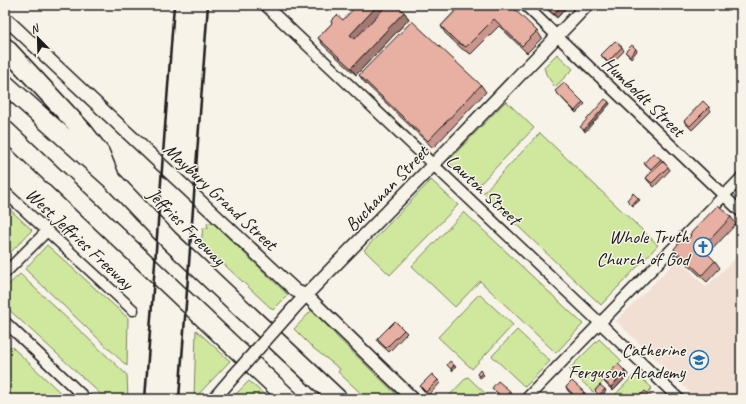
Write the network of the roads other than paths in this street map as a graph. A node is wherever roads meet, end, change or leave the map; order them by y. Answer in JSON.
{"nodes":[{"id":1,"x":265,"y":5,"type":"edge"},
{"id":2,"x":525,"y":5,"type":"edge"},
{"id":3,"x":587,"y":5,"type":"edge"},
{"id":4,"x":5,"y":18,"type":"edge"},
{"id":5,"x":557,"y":36,"type":"junction"},
{"id":6,"x":5,"y":48,"type":"edge"},
{"id":7,"x":5,"y":84,"type":"edge"},
{"id":8,"x":5,"y":130,"type":"edge"},
{"id":9,"x":5,"y":138,"type":"edge"},
{"id":10,"x":32,"y":156,"type":"junction"},
{"id":11,"x":433,"y":165,"type":"junction"},
{"id":12,"x":741,"y":178,"type":"edge"},
{"id":13,"x":110,"y":179,"type":"junction"},
{"id":14,"x":5,"y":192,"type":"edge"},
{"id":15,"x":724,"y":195,"type":"junction"},
{"id":16,"x":741,"y":212,"type":"edge"},
{"id":17,"x":47,"y":231,"type":"junction"},
{"id":18,"x":5,"y":273,"type":"edge"},
{"id":19,"x":306,"y":295,"type":"junction"},
{"id":20,"x":133,"y":310,"type":"dead end"},
{"id":21,"x":5,"y":322,"type":"edge"},
{"id":22,"x":600,"y":323,"type":"junction"},
{"id":23,"x":218,"y":397,"type":"edge"},
{"id":24,"x":86,"y":399,"type":"edge"},
{"id":25,"x":289,"y":399,"type":"edge"},
{"id":26,"x":338,"y":399,"type":"edge"},
{"id":27,"x":413,"y":399,"type":"edge"},
{"id":28,"x":526,"y":399,"type":"edge"},
{"id":29,"x":679,"y":399,"type":"edge"}],
"edges":[{"from":1,"to":11,"type":"street","name":"Lawton Street"},
{"from":2,"to":5,"type":"street","name":"Humboldt Street"},
{"from":3,"to":5,"type":"street","name":"Buchanan Street"},
{"from":4,"to":19,"type":"street","name":"Maybury Grand Street"},
{"from":5,"to":11,"type":"street","name":"Buchanan Street"},
{"from":5,"to":15,"type":"street","name":"Humboldt Street"},
{"from":6,"to":13,"type":"highway"},
{"from":7,"to":13,"type":"highway","name":"Jeffries Freeway"},
{"from":8,"to":10,"type":"highway"},
{"from":9,"to":10,"type":"highway"},
{"from":10,"to":25,"type":"highway"},
{"from":11,"to":19,"type":"street","name":"Buchanan Street"},
{"from":11,"to":22,"type":"street","name":"Lawton Street"},
{"from":12,"to":15,"type":"street"},
{"from":13,"to":26,"type":"highway","name":"Jeffries Freeway"},
{"from":14,"to":17,"type":"street","name":"West Jeffries Freeway"},
{"from":15,"to":16,"type":"street","name":"Humboldt Street"},
{"from":15,"to":22,"type":"street"},
{"from":17,"to":18,"type":"street"},
{"from":17,"to":20,"type":"street","name":"West Jeffries Freeway"},
{"from":19,"to":23,"type":"street","name":"Buchanan Street","bridge":true},
{"from":19,"to":27,"type":"street","name":"Maybury Grand Street"},
{"from":21,"to":24,"type":"street"},
{"from":22,"to":28,"type":"street"},
{"from":22,"to":29,"type":"street","name":"Lawton Street"}]}
